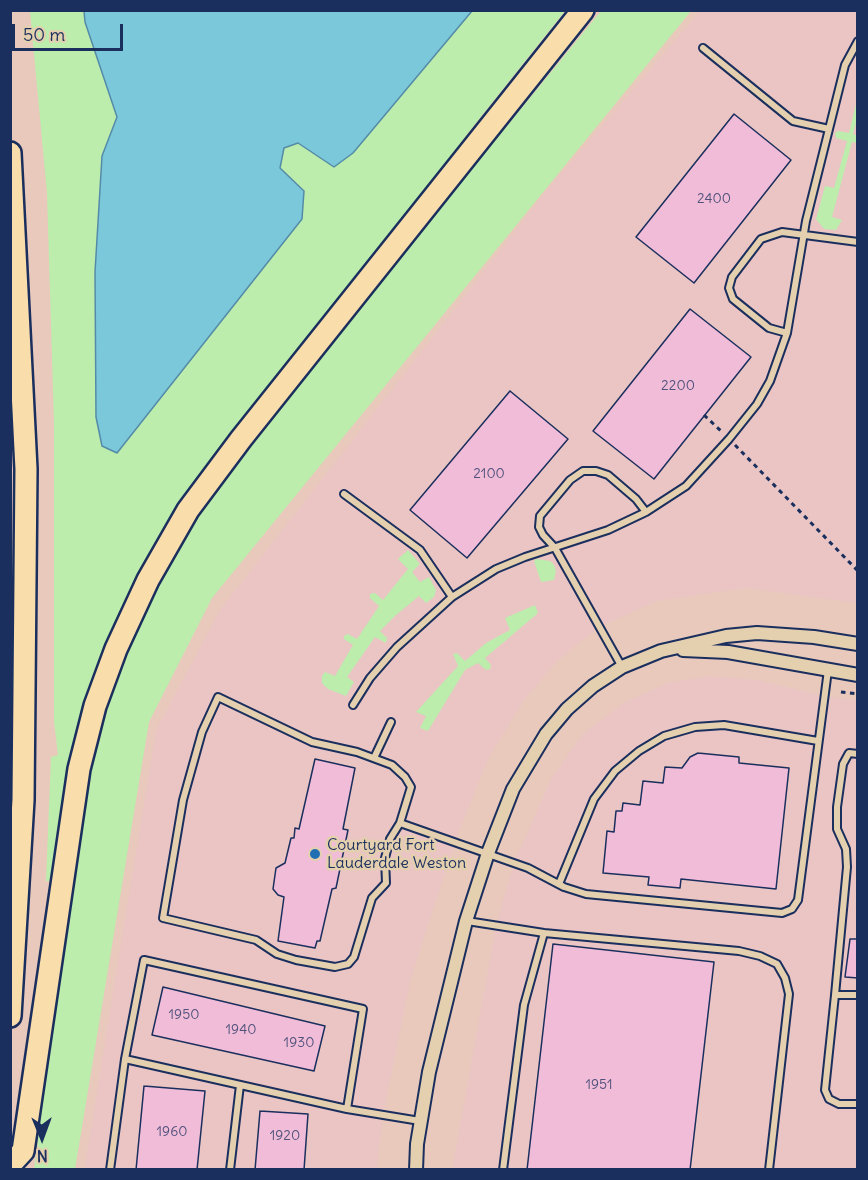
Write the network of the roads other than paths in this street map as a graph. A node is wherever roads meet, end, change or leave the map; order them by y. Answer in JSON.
{"nodes":[{"id":1,"x":583,"y":10,"type":"edge"},
{"id":2,"x":858,"y":41,"type":"edge"},
{"id":3,"x":703,"y":48,"type":"dead end"},
{"id":4,"x":829,"y":129,"type":"junction"},
{"id":5,"x":10,"y":153,"type":"edge"},
{"id":6,"x":804,"y":235,"type":"junction"},
{"id":7,"x":858,"y":242,"type":"edge"},
{"id":8,"x":787,"y":333,"type":"junction"},
{"id":9,"x":344,"y":494,"type":"dead end"},
{"id":10,"x":646,"y":512,"type":"junction"},
{"id":11,"x":555,"y":548,"type":"junction"},
{"id":12,"x":452,"y":597,"type":"junction"},
{"id":13,"x":858,"y":644,"type":"edge"},
{"id":14,"x":661,"y":651,"type":"junction"},
{"id":15,"x":622,"y":667,"type":"junction"},
{"id":16,"x":828,"y":670,"type":"junction"},
{"id":17,"x":858,"y":675,"type":"edge"},
{"id":18,"x":353,"y":705,"type":"dead end"},
{"id":19,"x":391,"y":722,"type":"dead end"},
{"id":20,"x":818,"y":741,"type":"junction"},
{"id":21,"x":858,"y":754,"type":"edge"},
{"id":22,"x":374,"y":758,"type":"junction"},
{"id":23,"x":400,"y":823,"type":"junction"},
{"id":24,"x":488,"y":853,"type":"junction"},
{"id":25,"x":559,"y":884,"type":"junction"},
{"id":26,"x":466,"y":921,"type":"junction"},
{"id":27,"x":544,"y":933,"type":"junction"},
{"id":28,"x":835,"y":995,"type":"junction"},
{"id":29,"x":858,"y":995,"type":"edge"},
{"id":30,"x":10,"y":1016,"type":"edge"},
{"id":31,"x":125,"y":1059,"type":"junction"},
{"id":32,"x":240,"y":1085,"type":"junction"},
{"id":33,"x":858,"y":1104,"type":"edge"},
{"id":34,"x":347,"y":1109,"type":"junction"},
{"id":35,"x":421,"y":1121,"type":"junction"},
{"id":36,"x":10,"y":1165,"type":"edge"},
{"id":37,"x":110,"y":1170,"type":"edge"},
{"id":38,"x":230,"y":1170,"type":"edge"},
{"id":39,"x":416,"y":1170,"type":"edge"},
{"id":40,"x":503,"y":1170,"type":"edge"},
{"id":41,"x":769,"y":1170,"type":"edge"}],
"edges":[{"from":1,"to":36,"type":"highway"},
{"from":2,"to":4,"type":"lane"},
{"from":3,"to":4,"type":"lane"},
{"from":4,"to":6,"type":"lane"},
{"from":5,"to":30,"type":"highway"},
{"from":6,"to":7,"type":"lane"},
{"from":6,"to":8,"type":"lane"},
{"from":6,"to":8,"type":"lane"},
{"from":8,"to":10,"type":"lane"},
{"from":9,"to":12,"type":"lane"},
{"from":10,"to":11,"type":"lane"},
{"from":10,"to":11,"type":"lane"},
{"from":11,"to":12,"type":"lane"},
{"from":11,"to":15,"type":"lane"},
{"from":12,"to":18,"type":"lane"},
{"from":13,"to":14,"type":"street"},
{"from":14,"to":15,"type":"street"},
{"from":14,"to":16,"type":"street"},
{"from":15,"to":24,"type":"street"},
{"from":16,"to":17,"type":"street"},
{"from":16,"to":20,"type":"lane"},
{"from":19,"to":22,"type":"lane"},
{"from":20,"to":25,"type":"lane"},
{"from":20,"to":25,"type":"lane"},
{"from":21,"to":28,"type":"lane"},
{"from":22,"to":23,"type":"lane"},
{"from":22,"to":23,"type":"lane"},
{"from":23,"to":24,"type":"lane"},
{"from":24,"to":25,"type":"lane"},
{"from":24,"to":26,"type":"street"},
{"from":26,"to":27,"type":"lane"},
{"from":26,"to":35,"type":"street"},
{"from":27,"to":40,"type":"lane"},
{"from":27,"to":41,"type":"lane"},
{"from":28,"to":29,"type":"lane"},
{"from":28,"to":33,"type":"lane"},
{"from":31,"to":32,"type":"lane"},
{"from":31,"to":34,"type":"lane"},
{"from":31,"to":37,"type":"lane"},
{"from":32,"to":34,"type":"lane"},
{"from":32,"to":38,"type":"lane"},
{"from":34,"to":35,"type":"lane"},
{"from":35,"to":39,"type":"street"}]}
